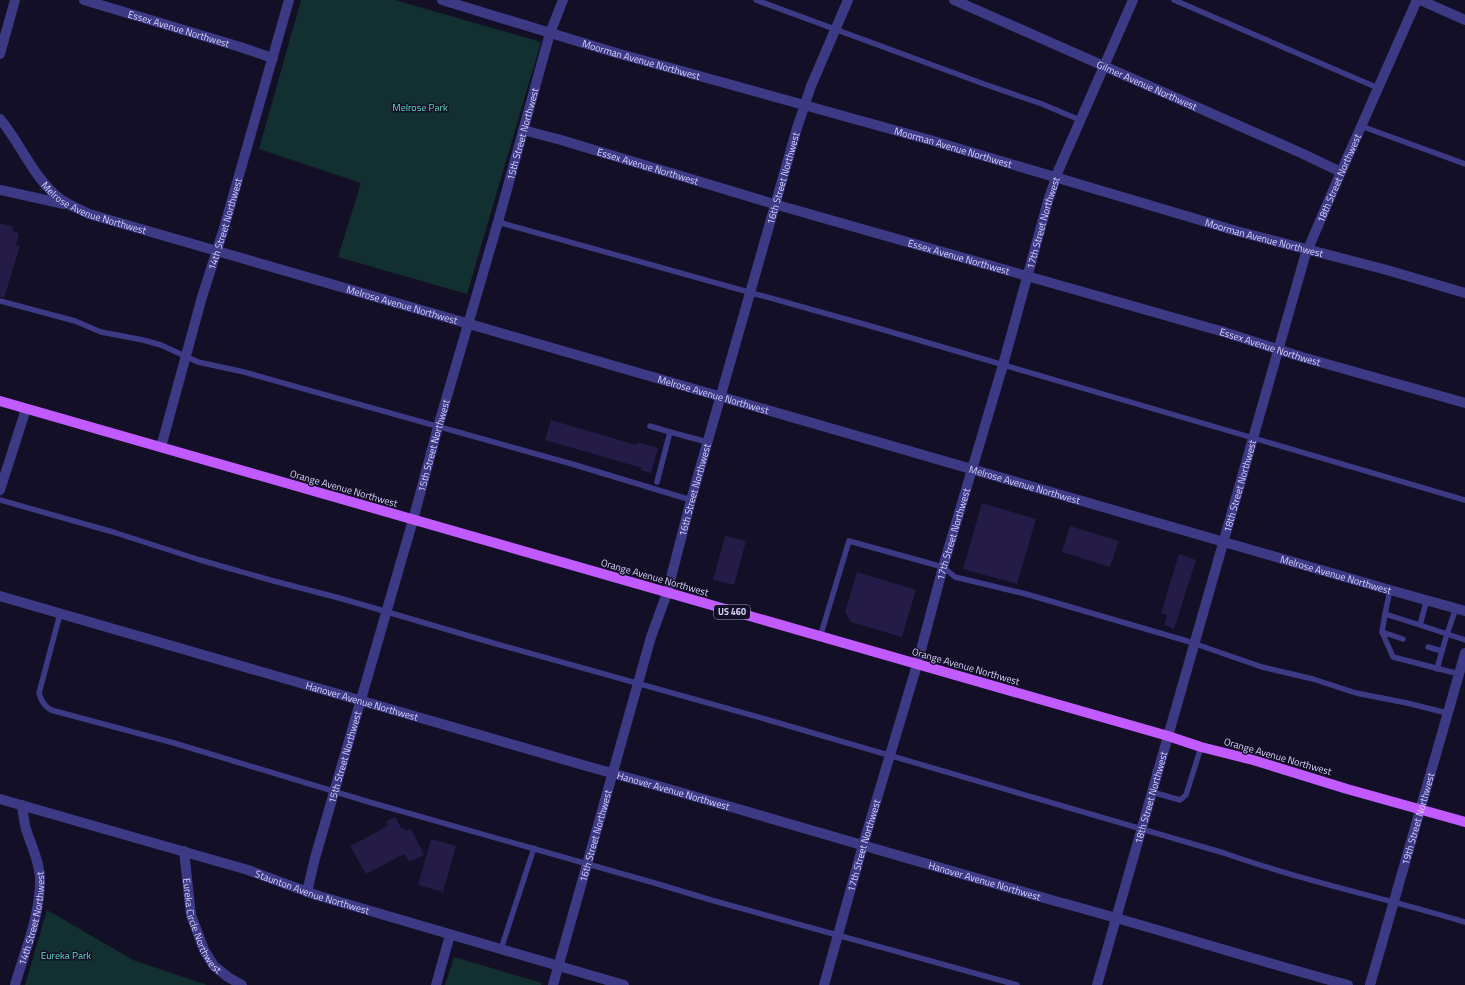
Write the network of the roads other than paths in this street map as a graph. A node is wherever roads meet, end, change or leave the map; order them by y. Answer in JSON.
{"nodes":[{"id":1,"x":15,"y":0,"type":"edge"},
{"id":2,"x":84,"y":0,"type":"edge"},
{"id":3,"x":289,"y":0,"type":"edge"},
{"id":4,"x":442,"y":0,"type":"edge"},
{"id":5,"x":563,"y":0,"type":"edge"},
{"id":6,"x":756,"y":0,"type":"edge"},
{"id":7,"x":848,"y":0,"type":"edge"},
{"id":8,"x":954,"y":0,"type":"edge"},
{"id":9,"x":1133,"y":0,"type":"edge"},
{"id":10,"x":1174,"y":0,"type":"edge"},
{"id":11,"x":1418,"y":0,"type":"edge"},
{"id":12,"x":1465,"y":20,"type":"edge"},
{"id":13,"x":836,"y":30,"type":"junction"},
{"id":14,"x":550,"y":33,"type":"junction"},
{"id":15,"x":0,"y":54,"type":"edge"},
{"id":16,"x":273,"y":58,"type":"junction"},
{"id":17,"x":1104,"y":66,"type":"junction"},
{"id":18,"x":1378,"y":88,"type":"junction"},
{"id":19,"x":805,"y":105,"type":"junction"},
{"id":20,"x":0,"y":119,"type":"edge"},
{"id":21,"x":1080,"y":120,"type":"junction"},
{"id":22,"x":1361,"y":126,"type":"junction"},
{"id":23,"x":523,"y":130,"type":"junction"},
{"id":24,"x":1465,"y":164,"type":"edge"},
{"id":25,"x":1341,"y":172,"type":"junction"},
{"id":26,"x":1056,"y":178,"type":"junction"},
{"id":27,"x":0,"y":190,"type":"edge"},
{"id":28,"x":774,"y":204,"type":"junction"},
{"id":29,"x":70,"y":206,"type":"junction"},
{"id":30,"x":498,"y":222,"type":"junction"},
{"id":31,"x":1308,"y":250,"type":"junction"},
{"id":32,"x":217,"y":251,"type":"junction"},
{"id":33,"x":1027,"y":276,"type":"junction"},
{"id":34,"x":750,"y":293,"type":"junction"},
{"id":35,"x":1465,"y":293,"type":"edge"},
{"id":36,"x":0,"y":301,"type":"edge"},
{"id":37,"x":468,"y":324,"type":"junction"},
{"id":38,"x":1278,"y":349,"type":"junction"},
{"id":39,"x":186,"y":357,"type":"junction"},
{"id":40,"x":1002,"y":365,"type":"junction"},
{"id":41,"x":720,"y":396,"type":"junction"},
{"id":42,"x":0,"y":401,"type":"edge"},
{"id":43,"x":1465,"y":403,"type":"edge"},
{"id":44,"x":26,"y":409,"type":"junction"},
{"id":45,"x":438,"y":426,"type":"junction"},
{"id":46,"x":650,"y":426,"type":"dead end"},
{"id":47,"x":670,"y":432,"type":"junction"},
{"id":48,"x":1254,"y":438,"type":"junction"},
{"id":49,"x":707,"y":442,"type":"junction"},
{"id":50,"x":161,"y":447,"type":"junction"},
{"id":51,"x":972,"y":469,"type":"junction"},
{"id":52,"x":657,"y":482,"type":"dead end"},
{"id":53,"x":0,"y":490,"type":"edge"},
{"id":54,"x":0,"y":500,"type":"edge"},
{"id":55,"x":691,"y":500,"type":"junction"},
{"id":56,"x":1465,"y":500,"type":"edge"},
{"id":57,"x":413,"y":520,"type":"junction"},
{"id":58,"x":1224,"y":541,"type":"junction"},
{"id":59,"x":943,"y":567,"type":"junction"},
{"id":60,"x":1390,"y":590,"type":"junction"},
{"id":61,"x":667,"y":593,"type":"junction"},
{"id":62,"x":0,"y":596,"type":"edge"},
{"id":63,"x":1427,"y":600,"type":"junction"},
{"id":64,"x":1460,"y":609,"type":"edge"},
{"id":65,"x":386,"y":611,"type":"junction"},
{"id":66,"x":60,"y":614,"type":"junction"},
{"id":67,"x":1385,"y":614,"type":"junction"},
{"id":68,"x":1420,"y":626,"type":"junction"},
{"id":69,"x":1382,"y":632,"type":"junction"},
{"id":70,"x":1447,"y":634,"type":"junction"},
{"id":71,"x":820,"y":637,"type":"junction"},
{"id":72,"x":1403,"y":639,"type":"dead end"},
{"id":73,"x":1465,"y":640,"type":"edge"},
{"id":74,"x":1195,"y":644,"type":"junction"},
{"id":75,"x":1428,"y":647,"type":"dead end"},
{"id":76,"x":1442,"y":651,"type":"junction"},
{"id":77,"x":1464,"y":658,"type":"edge"},
{"id":78,"x":917,"y":665,"type":"junction"},
{"id":79,"x":1437,"y":669,"type":"junction"},
{"id":80,"x":1459,"y":674,"type":"junction"},
{"id":81,"x":638,"y":684,"type":"junction"},
{"id":82,"x":360,"y":700,"type":"junction"},
{"id":83,"x":1448,"y":713,"type":"junction"},
{"id":84,"x":1168,"y":736,"type":"junction"},
{"id":85,"x":1201,"y":747,"type":"junction"},
{"id":86,"x":889,"y":756,"type":"junction"},
{"id":87,"x":612,"y":773,"type":"junction"},
{"id":88,"x":334,"y":791,"type":"junction"},
{"id":89,"x":1152,"y":792,"type":"junction"},
{"id":90,"x":0,"y":799,"type":"edge"},
{"id":91,"x":22,"y":805,"type":"junction"},
{"id":92,"x":1420,"y":808,"type":"junction"},
{"id":93,"x":1465,"y":822,"type":"edge"},
{"id":94,"x":1142,"y":829,"type":"junction"},
{"id":95,"x":863,"y":845,"type":"junction"},
{"id":96,"x":534,"y":848,"type":"junction"},
{"id":97,"x":184,"y":851,"type":"junction"},
{"id":98,"x":586,"y":863,"type":"junction"},
{"id":99,"x":306,"y":892,"type":"junction"},
{"id":100,"x":1394,"y":902,"type":"junction"},
{"id":101,"x":1116,"y":918,"type":"junction"},
{"id":102,"x":1465,"y":922,"type":"edge"},
{"id":103,"x":450,"y":935,"type":"junction"},
{"id":104,"x":838,"y":935,"type":"junction"},
{"id":105,"x":501,"y":949,"type":"junction"},
{"id":106,"x":558,"y":966,"type":"junction"},
{"id":107,"x":15,"y":985,"type":"edge"},
{"id":108,"x":242,"y":985,"type":"edge"},
{"id":109,"x":436,"y":985,"type":"edge"},
{"id":110,"x":553,"y":985,"type":"edge"},
{"id":111,"x":624,"y":985,"type":"edge"},
{"id":112,"x":824,"y":985,"type":"edge"},
{"id":113,"x":1017,"y":985,"type":"edge"},
{"id":114,"x":1097,"y":985,"type":"edge"},
{"id":115,"x":1348,"y":985,"type":"edge"},
{"id":116,"x":1370,"y":985,"type":"edge"}],
"edges":[{"from":1,"to":15,"type":"street"},
{"from":2,"to":16,"type":"street","name":"Essex Avenue Northwest"},
{"from":3,"to":16,"type":"street","name":"14th Street Northwest"},
{"from":4,"to":14,"type":"street","name":"Moorman Avenue Northwest"},
{"from":5,"to":14,"type":"street","name":"15th Street Northwest"},
{"from":6,"to":13,"type":"lane"},
{"from":7,"to":13,"type":"street","name":"16th Street Northwest"},
{"from":8,"to":17,"type":"street","name":"Gilmer Avenue Northwest"},
{"from":9,"to":17,"type":"street","name":"17th Street Northwest"},
{"from":10,"to":18,"type":"lane"},
{"from":11,"to":12,"type":"street"},
{"from":11,"to":18,"type":"street","name":"18th Street Northwest"},
{"from":13,"to":19,"type":"street","name":"16th Street Northwest"},
{"from":13,"to":21,"type":"lane"},
{"from":14,"to":19,"type":"street","name":"Moorman Avenue Northwest"},
{"from":14,"to":23,"type":"street","name":"15th Street Northwest"},
{"from":16,"to":32,"type":"street","name":"14th Street Northwest"},
{"from":17,"to":21,"type":"street","name":"17th Street Northwest"},
{"from":17,"to":25,"type":"street","name":"Gilmer Avenue Northwest"},
{"from":18,"to":22,"type":"street","name":"18th Street Northwest"},
{"from":19,"to":26,"type":"street","name":"Moorman Avenue Northwest"},
{"from":19,"to":28,"type":"street","name":"16th Street Northwest"},
{"from":20,"to":29,"type":"street","name":"Melrose Avenue Northwest"},
{"from":21,"to":26,"type":"street","name":"17th Street Northwest"},
{"from":22,"to":24,"type":"lane"},
{"from":22,"to":25,"type":"street","name":"18th Street Northwest"},
{"from":23,"to":28,"type":"street","name":"Essex Avenue Northwest"},
{"from":23,"to":30,"type":"street","name":"15th Street Northwest"},
{"from":25,"to":31,"type":"street","name":"18th Street Northwest"},
{"from":26,"to":31,"type":"street","name":"Moorman Avenue Northwest"},
{"from":26,"to":33,"type":"street","name":"17th Street Northwest"},
{"from":27,"to":29,"type":"street"},
{"from":28,"to":33,"type":"street","name":"Essex Avenue Northwest"},
{"from":28,"to":34,"type":"street","name":"16th Street Northwest"},
{"from":29,"to":32,"type":"street","name":"Melrose Avenue Northwest"},
{"from":30,"to":34,"type":"lane"},
{"from":30,"to":37,"type":"street","name":"15th Street Northwest"},
{"from":31,"to":35,"type":"street","name":"Moorman Avenue Northwest"},
{"from":31,"to":38,"type":"street","name":"18th Street Northwest"},
{"from":32,"to":37,"type":"street","name":"Melrose Avenue Northwest"},
{"from":32,"to":39,"type":"street","name":"14th Street Northwest"},
{"from":33,"to":38,"type":"street","name":"Essex Avenue Northwest"},
{"from":33,"to":40,"type":"street","name":"17th Street Northwest"},
{"from":34,"to":40,"type":"lane"},
{"from":34,"to":41,"type":"street","name":"16th Street Northwest"},
{"from":36,"to":39,"type":"lane"},
{"from":37,"to":41,"type":"street","name":"Melrose Avenue Northwest"},
{"from":37,"to":45,"type":"street","name":"15th Street Northwest"},
{"from":38,"to":43,"type":"street","name":"Essex Avenue Northwest"},
{"from":38,"to":48,"type":"street","name":"18th Street Northwest"},
{"from":39,"to":45,"type":"lane"},
{"from":39,"to":50,"type":"street","name":"14th Street Northwest"},
{"from":40,"to":48,"type":"lane"},
{"from":40,"to":51,"type":"street","name":"17th Street Northwest"},
{"from":41,"to":49,"type":"street","name":"16th Street Northwest"},
{"from":41,"to":51,"type":"street","name":"Melrose Avenue Northwest"},
{"from":42,"to":44,"type":"main road","name":"Orange Avenue Northwest","number":"US 460"},
{"from":44,"to":50,"type":"main road","name":"Orange Avenue Northwest","number":"US 460"},
{"from":44,"to":53,"type":"street"},
{"from":45,"to":55,"type":"lane"},
{"from":45,"to":57,"type":"street","name":"15th Street Northwest"},
{"from":46,"to":47,"type":"lane"},
{"from":47,"to":49,"type":"lane"},
{"from":47,"to":52,"type":"lane"},
{"from":48,"to":56,"type":"lane"},
{"from":48,"to":58,"type":"street","name":"18th Street Northwest"},
{"from":49,"to":55,"type":"street","name":"16th Street Northwest"},
{"from":50,"to":57,"type":"main road","name":"Orange Avenue Northwest","number":"US 460"},
{"from":51,"to":58,"type":"street","name":"Melrose Avenue Northwest"},
{"from":51,"to":59,"type":"street","name":"17th Street Northwest"},
{"from":54,"to":65,"type":"lane"},
{"from":55,"to":61,"type":"street","name":"16th Street Northwest"},
{"from":57,"to":61,"type":"main road","name":"Orange Avenue Northwest","number":"US 460"},
{"from":57,"to":65,"type":"street","name":"15th Street Northwest"},
{"from":58,"to":60,"type":"street","name":"Melrose Avenue Northwest"},
{"from":58,"to":74,"type":"street","name":"18th Street Northwest"},
{"from":59,"to":71,"type":"lane"},
{"from":59,"to":74,"type":"lane"},
{"from":59,"to":78,"type":"street","name":"17th Street Northwest"},
{"from":60,"to":63,"type":"street","name":"Melrose Avenue Northwest"},
{"from":60,"to":67,"type":"lane"},
{"from":61,"to":71,"type":"main road","name":"Orange Avenue Northwest","number":"US 460"},
{"from":61,"to":81,"type":"street","name":"16th Street Northwest"},
{"from":62,"to":66,"type":"street","name":"Hanover Avenue Northwest"},
{"from":63,"to":64,"type":"street","name":"Melrose Avenue Northwest"},
{"from":63,"to":68,"type":"lane"},
{"from":64,"to":70,"type":"lane"},
{"from":65,"to":81,"type":"lane"},
{"from":65,"to":82,"type":"street","name":"15th Street Northwest"},
{"from":66,"to":82,"type":"street","name":"Hanover Avenue Northwest"},
{"from":66,"to":88,"type":"lane"},
{"from":67,"to":68,"type":"lane"},
{"from":67,"to":69,"type":"lane"},
{"from":68,"to":70,"type":"lane"},
{"from":69,"to":72,"type":"lane"},
{"from":69,"to":79,"type":"lane"},
{"from":70,"to":73,"type":"lane"},
{"from":70,"to":76,"type":"lane"},
{"from":71,"to":78,"type":"main road","name":"Orange Avenue Northwest","number":"US 460"},
{"from":74,"to":83,"type":"lane"},
{"from":74,"to":84,"type":"street","name":"18th Street Northwest"},
{"from":75,"to":76,"type":"lane"},
{"from":76,"to":79,"type":"lane"},
{"from":77,"to":80,"type":"street","name":"19th Street Northwest"},
{"from":78,"to":84,"type":"main road","name":"Orange Avenue Northwest","number":"US 460"},
{"from":78,"to":86,"type":"street","name":"17th Street Northwest"},
{"from":79,"to":80,"type":"lane"},
{"from":80,"to":83,"type":"street","name":"19th Street Northwest"},
{"from":81,"to":86,"type":"lane"},
{"from":81,"to":87,"type":"street","name":"16th Street Northwest"},
{"from":82,"to":87,"type":"street","name":"Hanover Avenue Northwest"},
{"from":82,"to":88,"type":"street","name":"15th Street Northwest"},
{"from":83,"to":92,"type":"street","name":"19th Street Northwest"},
{"from":84,"to":85,"type":"main road","name":"Orange Avenue Northwest","number":"US 460"},
{"from":84,"to":89,"type":"street","name":"18th Street Northwest"},
{"from":85,"to":89,"type":"lane"},
{"from":85,"to":92,"type":"main road","name":"Orange Avenue Northwest","number":"US 460"},
{"from":86,"to":94,"type":"lane"},
{"from":86,"to":95,"type":"street","name":"17th Street Northwest"},
{"from":87,"to":95,"type":"street","name":"Hanover Avenue Northwest"},
{"from":87,"to":98,"type":"street","name":"16th Street Northwest"},
{"from":88,"to":96,"type":"lane"},
{"from":88,"to":99,"type":"street","name":"15th Street Northwest"},
{"from":89,"to":94,"type":"street","name":"18th Street Northwest"},
{"from":90,"to":91,"type":"street","name":"Staunton Avenue Northwest"},
{"from":91,"to":97,"type":"street","name":"Staunton Avenue Northwest"},
{"from":91,"to":107,"type":"street","name":"14th Street Northwest"},
{"from":92,"to":93,"type":"main road","name":"Orange Avenue Northwest","number":"US 460"},
{"from":92,"to":100,"type":"street","name":"19th Street Northwest"},
{"from":94,"to":100,"type":"lane"},
{"from":94,"to":101,"type":"street","name":"18th Street Northwest"},
{"from":95,"to":101,"type":"street","name":"Hanover Avenue Northwest"},
{"from":95,"to":104,"type":"street","name":"17th Street Northwest"},
{"from":96,"to":98,"type":"lane"},
{"from":96,"to":105,"type":"lane"},
{"from":97,"to":99,"type":"street","name":"Staunton Avenue Northwest"},
{"from":97,"to":108,"type":"street","name":"Eureka Circle Northwest"},
{"from":98,"to":104,"type":"lane"},
{"from":98,"to":106,"type":"street","name":"16th Street Northwest"},
{"from":99,"to":103,"type":"street","name":"Staunton Avenue Northwest"},
{"from":100,"to":102,"type":"lane"},
{"from":100,"to":116,"type":"street","name":"19th Street Northwest"},
{"from":101,"to":114,"type":"street","name":"18th Street Northwest"},
{"from":101,"to":115,"type":"street","name":"Hanover Avenue Northwest"},
{"from":103,"to":105,"type":"street","name":"Staunton Avenue Northwest"},
{"from":103,"to":109,"type":"street"},
{"from":104,"to":112,"type":"street","name":"17th Street Northwest"},
{"from":104,"to":113,"type":"lane"},
{"from":105,"to":106,"type":"street","name":"Staunton Avenue Northwest"},
{"from":106,"to":110,"type":"street","name":"16th Street Northwest"},
{"from":106,"to":111,"type":"street","name":"Staunton Avenue Northwest"}]}
